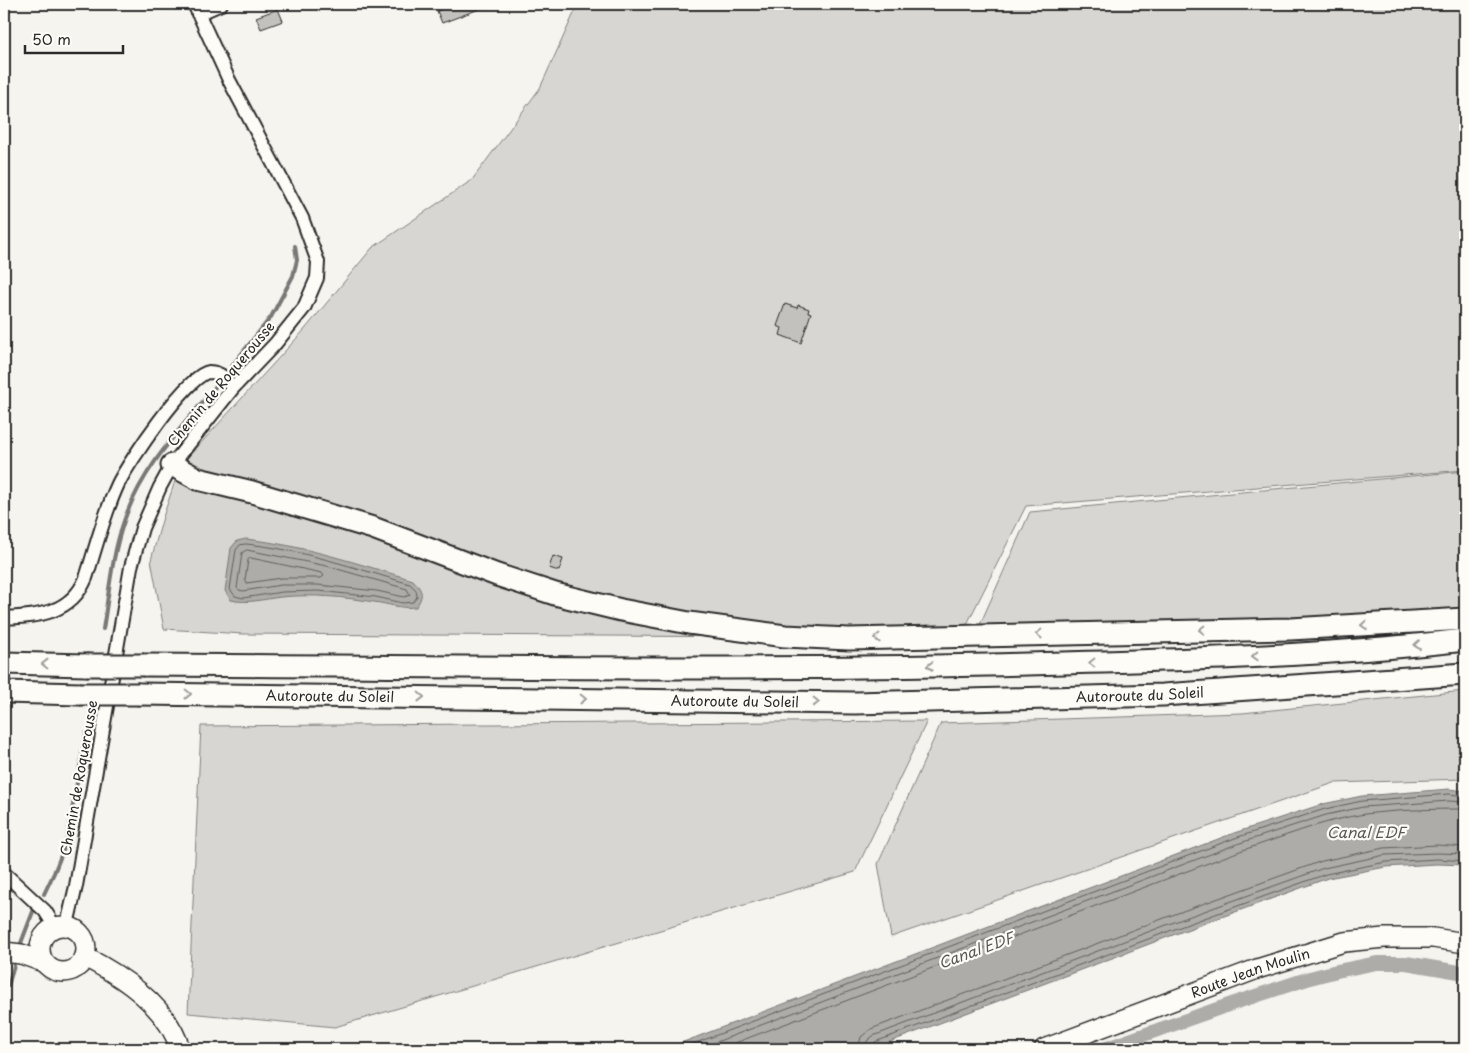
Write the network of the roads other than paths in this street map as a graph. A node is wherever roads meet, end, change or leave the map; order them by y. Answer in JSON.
{"nodes":[{"id":1,"x":221,"y":4,"type":"edge"},
{"id":2,"x":196,"y":9,"type":"edge"},
{"id":3,"x":234,"y":388,"type":"junction"},
{"id":4,"x":172,"y":465,"type":"junction"},
{"id":5,"x":4,"y":618,"type":"edge"},
{"id":6,"x":1465,"y":619,"type":"edge"},
{"id":7,"x":1465,"y":640,"type":"edge"},
{"id":8,"x":4,"y":663,"type":"edge"},
{"id":9,"x":1465,"y":674,"type":"edge"},
{"id":10,"x":4,"y":692,"type":"edge"},
{"id":11,"x":4,"y":872,"type":"edge"},
{"id":12,"x":61,"y":926,"type":"junction"},
{"id":13,"x":1465,"y":943,"type":"edge"},
{"id":14,"x":12,"y":953,"type":"edge"},
{"id":15,"x":42,"y":954,"type":"junction"},
{"id":16,"x":85,"y":957,"type":"junction"},
{"id":17,"x":180,"y":1049,"type":"edge"},
{"id":18,"x":1044,"y":1049,"type":"edge"}],
"edges":[{"from":1,"to":2,"type":"street"},
{"from":2,"to":3,"type":"street","name":"Chemin de Roquerousse"},
{"from":3,"to":4,"type":"street","name":"Chemin de Roquerousse"},
{"from":3,"to":5,"type":"street"},
{"from":6,"to":4,"type":"highway","one_way":true},
{"from":4,"to":12,"type":"street","name":"Chemin de Roquerousse"},
{"from":7,"to":8,"type":"highway","one_way":true,"bridge":true},
{"from":10,"to":9,"type":"highway","name":"Autoroute du Soleil","one_way":true,"bridge":true},
{"from":11,"to":12,"type":"street"},
{"from":12,"to":15,"type":"main road"},
{"from":12,"to":16,"type":"main road"},
{"from":13,"to":18,"type":"main road","name":"Route Jean Moulin"},
{"from":14,"to":15,"type":"main road"},
{"from":15,"to":16,"type":"main road"},
{"from":16,"to":17,"type":"main road"}]}
